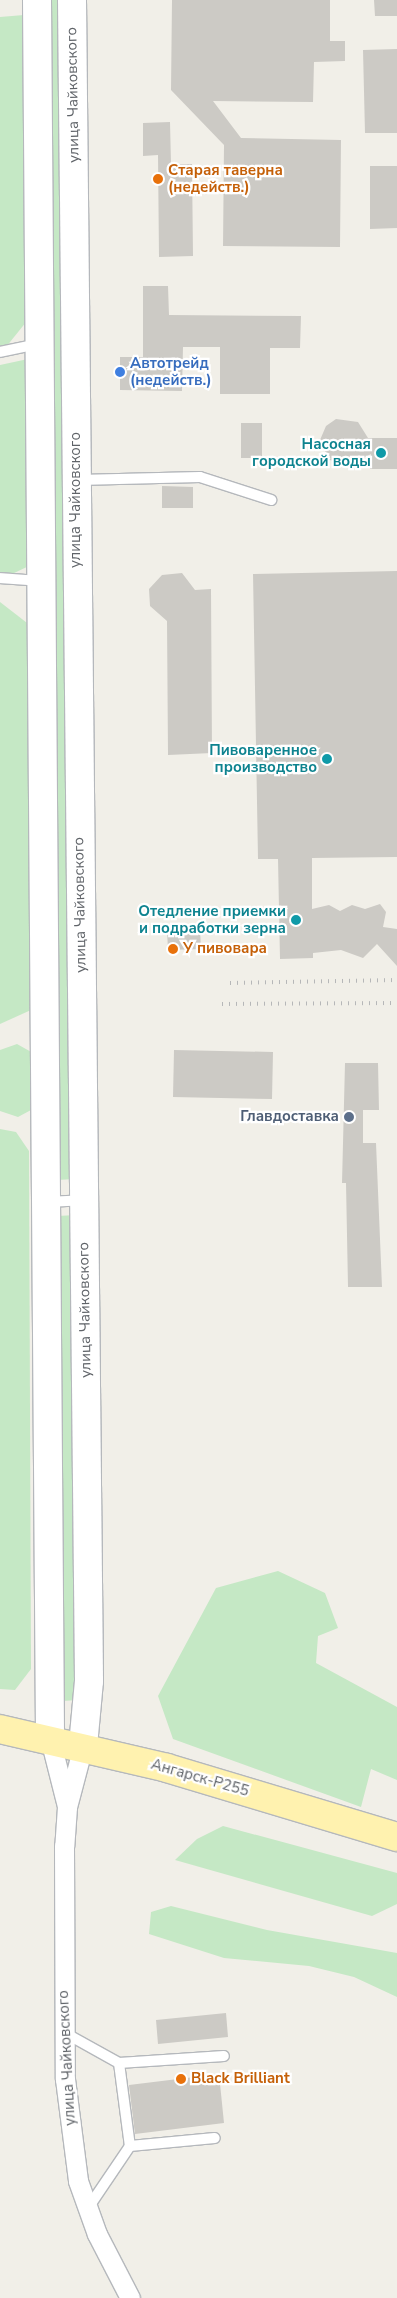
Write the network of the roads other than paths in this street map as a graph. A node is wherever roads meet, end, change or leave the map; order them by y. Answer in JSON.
{"nodes":[{"id":1,"x":37,"y":0,"type":"edge"},
{"id":2,"x":72,"y":0,"type":"edge"},
{"id":3,"x":41,"y":343,"type":"junction"},
{"id":4,"x":0,"y":352,"type":"edge"},
{"id":5,"x":76,"y":480,"type":"junction"},
{"id":6,"x":271,"y":500,"type":"dead end"},
{"id":7,"x":0,"y":578,"type":"edge"},
{"id":8,"x":41,"y":581,"type":"junction"},
{"id":9,"x":83,"y":1200,"type":"junction"},
{"id":10,"x":45,"y":1202,"type":"junction"},
{"id":11,"x":0,"y":1729,"type":"edge"},
{"id":12,"x":50,"y":1739,"type":"junction"},
{"id":13,"x":83,"y":1746,"type":"junction"},
{"id":14,"x":67,"y":1807,"type":"junction"},
{"id":15,"x":397,"y":1837,"type":"edge"},
{"id":16,"x":65,"y":2033,"type":"junction"},
{"id":17,"x":224,"y":2056,"type":"dead end"},
{"id":18,"x":120,"y":2063,"type":"junction"},
{"id":19,"x":215,"y":2138,"type":"dead end"},
{"id":20,"x":130,"y":2146,"type":"junction"},
{"id":21,"x":88,"y":2208,"type":"junction"},
{"id":22,"x":130,"y":2298,"type":"edge"}],
"edges":[{"from":1,"to":3,"type":"main road","name":"улица Чайковского"},
{"from":2,"to":5,"type":"main road","name":"улица Чайковского"},
{"from":3,"to":4,"type":"lane"},
{"from":3,"to":8,"type":"main road","name":"улица Чайковского"},
{"from":5,"to":6,"type":"lane"},
{"from":5,"to":9,"type":"main road","name":"улица Чайковского"},
{"from":7,"to":8,"type":"lane"},
{"from":8,"to":10,"type":"main road","name":"улица Чайковского"},
{"from":9,"to":10,"type":"lane"},
{"from":9,"to":13,"type":"main road","name":"улица Чайковского"},
{"from":10,"to":12,"type":"main road","name":"улица Чайковского"},
{"from":11,"to":12,"type":"main road","name":"Ангарск-Р255"},
{"from":12,"to":13,"type":"main road","name":"Ангарск-Р255"},
{"from":12,"to":14,"type":"street","name":"улица Чайковского"},
{"from":13,"to":14,"type":"street","name":"улица Чайковского"},
{"from":13,"to":15,"type":"main road","name":"Ангарск-Р255"},
{"from":14,"to":16,"type":"street","name":"улица Чайковского"},
{"from":16,"to":18,"type":"lane"},
{"from":16,"to":21,"type":"street","name":"улица Чайковского"},
{"from":17,"to":18,"type":"lane"},
{"from":18,"to":20,"type":"lane"},
{"from":19,"to":20,"type":"lane"},
{"from":20,"to":21,"type":"lane"},
{"from":21,"to":22,"type":"street","name":"улица Чайковского"}]}
